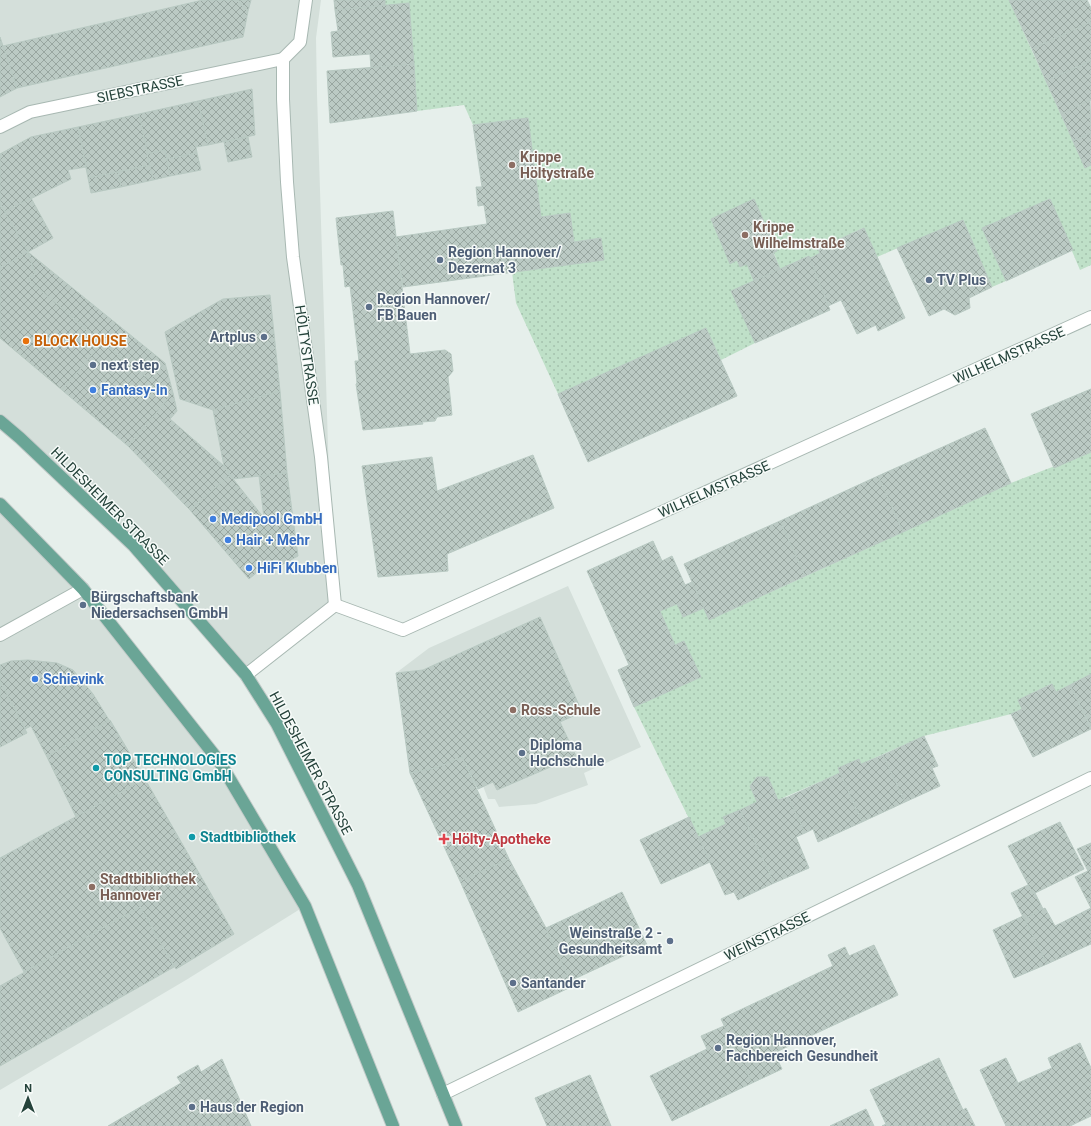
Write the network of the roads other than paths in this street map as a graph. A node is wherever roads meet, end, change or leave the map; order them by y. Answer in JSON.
{"nodes":[{"id":1,"x":306,"y":0,"type":"edge"},
{"id":2,"x":283,"y":59,"type":"junction"},
{"id":3,"x":0,"y":127,"type":"edge"},
{"id":4,"x":1091,"y":317,"type":"edge"},
{"id":5,"x":0,"y":422,"type":"edge"},
{"id":6,"x":0,"y":504,"type":"edge"},
{"id":7,"x":83,"y":589,"type":"junction"},
{"id":8,"x":335,"y":605,"type":"junction"},
{"id":9,"x":0,"y":635,"type":"edge"},
{"id":10,"x":246,"y":676,"type":"junction"},
{"id":11,"x":1091,"y":778,"type":"edge"},
{"id":12,"x":443,"y":1094,"type":"junction"},
{"id":13,"x":394,"y":1126,"type":"edge"},
{"id":14,"x":456,"y":1126,"type":"edge"}],
"edges":[{"from":1,"to":2,"type":"street"},
{"from":2,"to":3,"type":"street","name":"SIEBSTRASSE"},
{"from":2,"to":8,"type":"street","name":"HÖLTYSTRASSE"},
{"from":4,"to":8,"type":"street","name":"WILHELMSTRASSE"},
{"from":5,"to":10,"type":"main road","name":"HILDESHEIMER STRASSE"},
{"from":6,"to":7,"type":"main road"},
{"from":7,"to":9,"type":"street"},
{"from":7,"to":13,"type":"main road"},
{"from":8,"to":10,"type":"street"},
{"from":10,"to":12,"type":"main road","name":"HILDESHEIMER STRASSE"},
{"from":11,"to":12,"type":"street","name":"WEINSTRASSE"},
{"from":12,"to":14,"type":"main road","name":"HILDESHEIMER STRASSE"}]}
